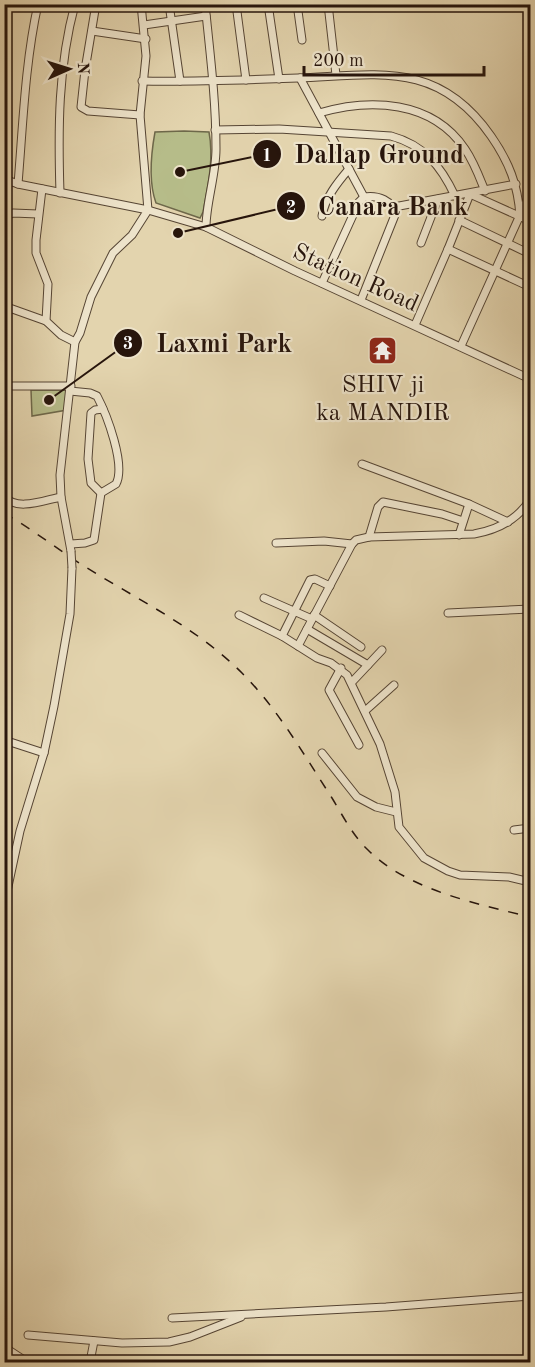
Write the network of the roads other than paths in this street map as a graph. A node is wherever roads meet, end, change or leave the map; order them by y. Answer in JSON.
{"nodes":[{"id":1,"x":38,"y":4,"type":"edge"},
{"id":2,"x":75,"y":4,"type":"edge"},
{"id":3,"x":96,"y":4,"type":"edge"},
{"id":4,"x":141,"y":4,"type":"edge"},
{"id":5,"x":170,"y":4,"type":"edge"},
{"id":6,"x":205,"y":4,"type":"edge"},
{"id":7,"x":236,"y":4,"type":"edge"},
{"id":8,"x":268,"y":4,"type":"edge"},
{"id":9,"x":297,"y":4,"type":"edge"},
{"id":10,"x":328,"y":4,"type":"edge"},
{"id":11,"x":206,"y":16,"type":"junction"},
{"id":12,"x":172,"y":21,"type":"junction"},
{"id":13,"x":144,"y":25,"type":"junction"},
{"id":14,"x":92,"y":31,"type":"junction"},
{"id":15,"x":146,"y":39,"type":"junction"},
{"id":16,"x":302,"y":40,"type":"dead end"},
{"id":17,"x":336,"y":75,"type":"junction"},
{"id":18,"x":300,"y":78,"type":"junction"},
{"id":19,"x":279,"y":79,"type":"junction"},
{"id":20,"x":246,"y":80,"type":"junction"},
{"id":21,"x":142,"y":81,"type":"junction"},
{"id":22,"x":180,"y":81,"type":"junction"},
{"id":23,"x":214,"y":82,"type":"junction"},
{"id":24,"x":319,"y":113,"type":"junction"},
{"id":25,"x":140,"y":115,"type":"junction"},
{"id":26,"x":215,"y":130,"type":"junction"},
{"id":27,"x":330,"y":133,"type":"junction"},
{"id":28,"x":349,"y":169,"type":"junction"},
{"id":29,"x":4,"y":179,"type":"edge"},
{"id":30,"x":18,"y":184,"type":"junction"},
{"id":31,"x":516,"y":184,"type":"junction"},
{"id":32,"x":42,"y":189,"type":"junction"},
{"id":33,"x":485,"y":191,"type":"junction"},
{"id":34,"x":60,"y":193,"type":"junction"},
{"id":35,"x":531,"y":193,"type":"edge"},
{"id":36,"x":470,"y":194,"type":"junction"},
{"id":37,"x":455,"y":196,"type":"junction"},
{"id":38,"x":364,"y":197,"type":"junction"},
{"id":39,"x":438,"y":199,"type":"junction"},
{"id":40,"x":394,"y":207,"type":"junction"},
{"id":41,"x":148,"y":210,"type":"junction"},
{"id":42,"x":38,"y":214,"type":"junction"},
{"id":43,"x":322,"y":216,"type":"dead end"},
{"id":44,"x":520,"y":216,"type":"junction"},
{"id":45,"x":459,"y":220,"type":"junction"},
{"id":46,"x":531,"y":221,"type":"edge"},
{"id":47,"x":206,"y":227,"type":"junction"},
{"id":48,"x":421,"y":243,"type":"dead end"},
{"id":49,"x":507,"y":243,"type":"junction"},
{"id":50,"x":448,"y":249,"type":"junction"},
{"id":51,"x":531,"y":254,"type":"edge"},
{"id":52,"x":5,"y":258,"type":"edge"},
{"id":53,"x":495,"y":270,"type":"junction"},
{"id":54,"x":4,"y":279,"type":"edge"},
{"id":55,"x":322,"y":283,"type":"junction"},
{"id":56,"x":531,"y":287,"type":"edge"},
{"id":57,"x":361,"y":300,"type":"junction"},
{"id":58,"x":4,"y":306,"type":"edge"},
{"id":59,"x":46,"y":321,"type":"junction"},
{"id":60,"x":415,"y":325,"type":"junction"},
{"id":61,"x":75,"y":342,"type":"junction"},
{"id":62,"x":461,"y":346,"type":"junction"},
{"id":63,"x":4,"y":359,"type":"edge"},
{"id":64,"x":5,"y":372,"type":"edge"},
{"id":65,"x":531,"y":379,"type":"edge"},
{"id":66,"x":5,"y":386,"type":"edge"},
{"id":67,"x":71,"y":389,"type":"junction"},
{"id":68,"x":4,"y":390,"type":"edge"},
{"id":69,"x":103,"y":409,"type":"junction"},
{"id":70,"x":362,"y":465,"type":"dead end"},
{"id":71,"x":101,"y":493,"type":"junction"},
{"id":72,"x":4,"y":496,"type":"edge"},
{"id":73,"x":61,"y":497,"type":"junction"},
{"id":74,"x":531,"y":500,"type":"edge"},
{"id":75,"x":469,"y":504,"type":"junction"},
{"id":76,"x":463,"y":521,"type":"junction"},
{"id":77,"x":508,"y":522,"type":"junction"},
{"id":78,"x":459,"y":535,"type":"junction"},
{"id":79,"x":369,"y":537,"type":"junction"},
{"id":80,"x":276,"y":543,"type":"dead end"},
{"id":81,"x":352,"y":544,"type":"junction"},
{"id":82,"x":71,"y":547,"type":"junction"},
{"id":83,"x":330,"y":586,"type":"junction"},
{"id":84,"x":264,"y":598,"type":"dead end"},
{"id":85,"x":531,"y":609,"type":"edge"},
{"id":86,"x":294,"y":611,"type":"junction"},
{"id":87,"x":448,"y":613,"type":"dead end"},
{"id":88,"x":239,"y":615,"type":"dead end"},
{"id":89,"x":313,"y":617,"type":"junction"},
{"id":90,"x":307,"y":629,"type":"junction"},
{"id":91,"x":282,"y":636,"type":"junction"},
{"id":92,"x":298,"y":646,"type":"junction"},
{"id":93,"x":361,"y":647,"type":"dead end"},
{"id":94,"x":382,"y":651,"type":"dead end"},
{"id":95,"x":368,"y":665,"type":"junction"},
{"id":96,"x":341,"y":668,"type":"junction"},
{"id":97,"x":352,"y":682,"type":"junction"},
{"id":98,"x":394,"y":685,"type":"dead end"},
{"id":99,"x":365,"y":711,"type":"junction"},
{"id":100,"x":4,"y":740,"type":"edge"},
{"id":101,"x":359,"y":745,"type":"dead end"},
{"id":102,"x":44,"y":753,"type":"junction"},
{"id":103,"x":322,"y":753,"type":"dead end"},
{"id":104,"x":396,"y":812,"type":"junction"},
{"id":105,"x":531,"y":828,"type":"edge"},
{"id":106,"x":513,"y":830,"type":"dead end"},
{"id":107,"x":531,"y":882,"type":"edge"},
{"id":108,"x":5,"y":895,"type":"edge"},
{"id":109,"x":4,"y":904,"type":"edge"},
{"id":110,"x":4,"y":917,"type":"edge"},
{"id":111,"x":4,"y":966,"type":"edge"},
{"id":112,"x":531,"y":1296,"type":"edge"},
{"id":113,"x":249,"y":1314,"type":"junction"},
{"id":114,"x":172,"y":1318,"type":"dead end"},
{"id":115,"x":28,"y":1335,"type":"dead end"},
{"id":116,"x":94,"y":1341,"type":"junction"},
{"id":117,"x":4,"y":1347,"type":"edge"},
{"id":118,"x":27,"y":1362,"type":"edge"},
{"id":119,"x":90,"y":1362,"type":"edge"}],
"edges":[{"from":1,"to":30,"type":"street"},
{"from":2,"to":34,"type":"street"},
{"from":3,"to":14,"type":"street"},
{"from":4,"to":13,"type":"street"},
{"from":5,"to":12,"type":"street"},
{"from":6,"to":11,"type":"street"},
{"from":7,"to":20,"type":"street"},
{"from":8,"to":19,"type":"street"},
{"from":9,"to":16,"type":"street"},
{"from":10,"to":17,"type":"street"},
{"from":11,"to":12,"type":"street"},
{"from":11,"to":23,"type":"street"},
{"from":12,"to":13,"type":"street"},
{"from":12,"to":22,"type":"street"},
{"from":13,"to":15,"type":"street"},
{"from":14,"to":15,"type":"street"},
{"from":14,"to":25,"type":"street"},
{"from":15,"to":21,"type":"street"},
{"from":17,"to":18,"type":"street"},
{"from":17,"to":31,"type":"street"},
{"from":18,"to":19,"type":"street"},
{"from":18,"to":24,"type":"street"},
{"from":19,"to":20,"type":"street"},
{"from":20,"to":23,"type":"street"},
{"from":21,"to":22,"type":"street"},
{"from":21,"to":25,"type":"street"},
{"from":22,"to":23,"type":"street"},
{"from":23,"to":26,"type":"street"},
{"from":24,"to":27,"type":"street"},
{"from":24,"to":33,"type":"street"},
{"from":25,"to":41,"type":"street"},
{"from":26,"to":27,"type":"street"},
{"from":26,"to":47,"type":"street"},
{"from":27,"to":28,"type":"street"},
{"from":27,"to":37,"type":"street"},
{"from":28,"to":38,"type":"street"},
{"from":28,"to":43,"type":"street"},
{"from":29,"to":30,"type":"street","name":"Station Road"},
{"from":30,"to":32,"type":"street","name":"Station Road"},
{"from":31,"to":33,"type":"street"},
{"from":31,"to":44,"type":"street"},
{"from":32,"to":34,"type":"street","name":"Station Road"},
{"from":32,"to":42,"type":"street"},
{"from":33,"to":36,"type":"street"},
{"from":34,"to":41,"type":"street","name":"Station Road"},
{"from":35,"to":44,"type":"street"},
{"from":36,"to":37,"type":"street"},
{"from":36,"to":44,"type":"street"},
{"from":36,"to":45,"type":"street"},
{"from":37,"to":39,"type":"street"},
{"from":38,"to":40,"type":"street"},
{"from":38,"to":55,"type":"street"},
{"from":39,"to":40,"type":"street"},
{"from":39,"to":48,"type":"street"},
{"from":40,"to":57,"type":"street"},
{"from":41,"to":47,"type":"street","name":"Station Road"},
{"from":41,"to":61,"type":"street"},
{"from":42,"to":52,"type":"street"},
{"from":42,"to":59,"type":"street"},
{"from":44,"to":46,"type":"street"},
{"from":44,"to":49,"type":"street"},
{"from":45,"to":49,"type":"street"},
{"from":45,"to":50,"type":"street"},
{"from":47,"to":55,"type":"street","name":"Station Road"},
{"from":49,"to":51,"type":"street"},
{"from":49,"to":53,"type":"street"},
{"from":50,"to":53,"type":"street"},
{"from":50,"to":60,"type":"street"},
{"from":52,"to":54,"type":"street"},
{"from":53,"to":56,"type":"street"},
{"from":53,"to":62,"type":"street"},
{"from":55,"to":57,"type":"street","name":"Station Road"},
{"from":57,"to":60,"type":"street","name":"Station Road"},
{"from":58,"to":59,"type":"street"},
{"from":59,"to":61,"type":"street"},
{"from":60,"to":62,"type":"street","name":"Station Road"},
{"from":61,"to":67,"type":"street"},
{"from":62,"to":65,"type":"street","name":"Station Road"},
{"from":63,"to":64,"type":"street"},
{"from":64,"to":66,"type":"street"},
{"from":66,"to":67,"type":"street"},
{"from":66,"to":68,"type":"street"},
{"from":67,"to":69,"type":"street"},
{"from":67,"to":73,"type":"street"},
{"from":69,"to":71,"type":"street"},
{"from":69,"to":71,"type":"street"},
{"from":70,"to":75,"type":"street"},
{"from":71,"to":82,"type":"street"},
{"from":72,"to":73,"type":"street"},
{"from":73,"to":82,"type":"street"},
{"from":74,"to":77,"type":"street"},
{"from":75,"to":76,"type":"street"},
{"from":75,"to":77,"type":"street"},
{"from":76,"to":78,"type":"street"},
{"from":76,"to":79,"type":"street"},
{"from":77,"to":78,"type":"street"},
{"from":78,"to":79,"type":"street"},
{"from":79,"to":81,"type":"street"},
{"from":80,"to":81,"type":"street"},
{"from":81,"to":83,"type":"street"},
{"from":82,"to":102,"type":"street","bridge":true},
{"from":83,"to":86,"type":"street"},
{"from":83,"to":89,"type":"street"},
{"from":84,"to":86,"type":"street"},
{"from":85,"to":87,"type":"street"},
{"from":86,"to":89,"type":"street"},
{"from":86,"to":91,"type":"street"},
{"from":88,"to":91,"type":"street"},
{"from":89,"to":90,"type":"street"},
{"from":89,"to":93,"type":"street"},
{"from":90,"to":92,"type":"street"},
{"from":90,"to":95,"type":"street"},
{"from":91,"to":92,"type":"street"},
{"from":92,"to":96,"type":"street"},
{"from":94,"to":95,"type":"street"},
{"from":95,"to":97,"type":"street"},
{"from":96,"to":97,"type":"street"},
{"from":96,"to":101,"type":"street"},
{"from":97,"to":99,"type":"street"},
{"from":98,"to":99,"type":"street"},
{"from":99,"to":104,"type":"street"},
{"from":100,"to":102,"type":"street"},
{"from":102,"to":108,"type":"street"},
{"from":103,"to":104,"type":"street"},
{"from":104,"to":107,"type":"street"},
{"from":105,"to":106,"type":"street"},
{"from":108,"to":109,"type":"street"},
{"from":110,"to":111,"type":"street"},
{"from":112,"to":113,"type":"street"},
{"from":113,"to":114,"type":"street"},
{"from":113,"to":116,"type":"street"},
{"from":115,"to":116,"type":"street"},
{"from":116,"to":119,"type":"street"},
{"from":117,"to":118,"type":"street"}]}
